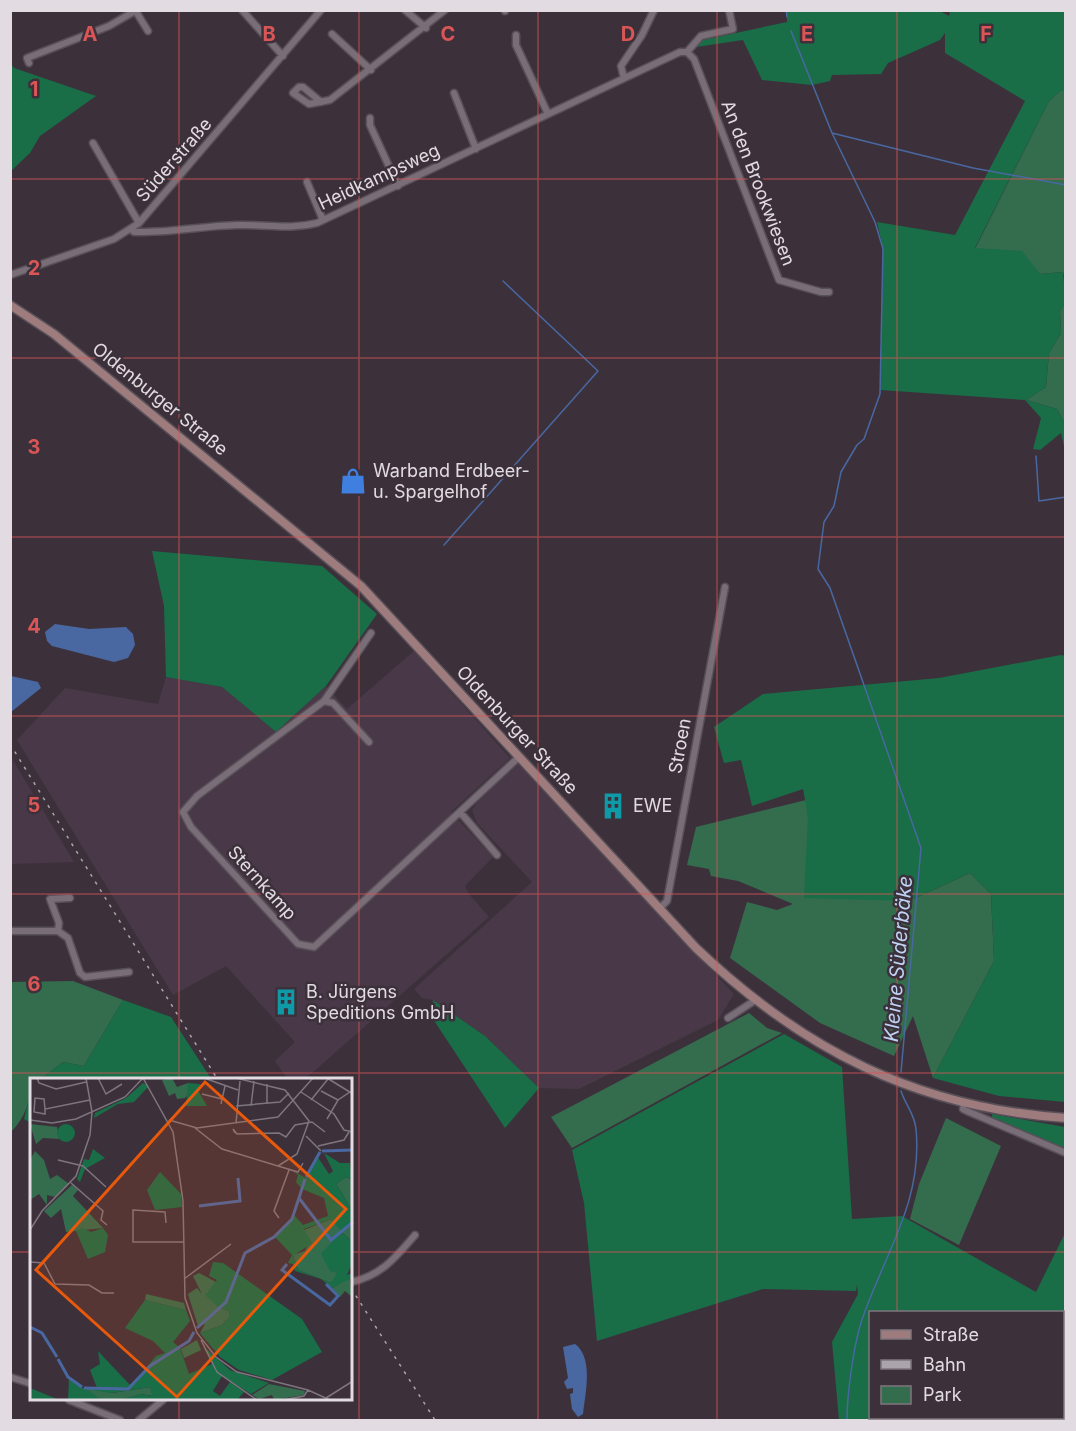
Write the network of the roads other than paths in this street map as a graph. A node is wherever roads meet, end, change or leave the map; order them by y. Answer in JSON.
{"nodes":[{"id":1,"x":242,"y":10,"type":"edge"},
{"id":2,"x":321,"y":10,"type":"edge"},
{"id":3,"x":405,"y":10,"type":"edge"},
{"id":4,"x":446,"y":10,"type":"edge"},
{"id":5,"x":729,"y":10,"type":"edge"},
{"id":6,"x":135,"y":11,"type":"edge"},
{"id":7,"x":653,"y":11,"type":"edge"},
{"id":8,"x":426,"y":28,"type":"junction"},
{"id":9,"x":148,"y":32,"type":"dead end"},
{"id":10,"x":332,"y":34,"type":"dead end"},
{"id":11,"x":516,"y":35,"type":"dead end"},
{"id":12,"x":687,"y":52,"type":"junction"},
{"id":13,"x":282,"y":56,"type":"junction"},
{"id":14,"x":29,"y":63,"type":"dead end"},
{"id":15,"x":371,"y":70,"type":"junction"},
{"id":16,"x":624,"y":78,"type":"junction"},
{"id":17,"x":454,"y":93,"type":"dead end"},
{"id":18,"x":321,"y":102,"type":"dead end"},
{"id":19,"x":548,"y":114,"type":"junction"},
{"id":20,"x":370,"y":118,"type":"dead end"},
{"id":21,"x":93,"y":143,"type":"dead end"},
{"id":22,"x":476,"y":149,"type":"junction"},
{"id":23,"x":307,"y":182,"type":"dead end"},
{"id":24,"x":398,"y":186,"type":"junction"},
{"id":25,"x":323,"y":220,"type":"junction"},
{"id":26,"x":139,"y":224,"type":"junction"},
{"id":27,"x":131,"y":229,"type":"junction"},
{"id":28,"x":10,"y":275,"type":"edge"},
{"id":29,"x":829,"y":292,"type":"dead end"},
{"id":30,"x":10,"y":305,"type":"edge"},
{"id":31,"x":725,"y":587,"type":"dead end"},
{"id":32,"x":371,"y":633,"type":"dead end"},
{"id":33,"x":324,"y":701,"type":"junction"},
{"id":34,"x":369,"y":742,"type":"dead end"},
{"id":35,"x":519,"y":757,"type":"junction"},
{"id":36,"x":460,"y":812,"type":"junction"},
{"id":37,"x":497,"y":855,"type":"dead end"},
{"id":38,"x":70,"y":898,"type":"dead end"},
{"id":39,"x":659,"y":909,"type":"junction"},
{"id":40,"x":10,"y":931,"type":"edge"},
{"id":41,"x":58,"y":931,"type":"junction"},
{"id":42,"x":129,"y":972,"type":"dead end"},
{"id":43,"x":754,"y":1001,"type":"junction"},
{"id":44,"x":728,"y":1018,"type":"dead end"},
{"id":45,"x":964,"y":1103,"type":"junction"},
{"id":46,"x":1065,"y":1118,"type":"edge"},
{"id":47,"x":1065,"y":1153,"type":"edge"},
{"id":48,"x":415,"y":1235,"type":"dead end"},
{"id":49,"x":352,"y":1282,"type":"edge"},
{"id":50,"x":10,"y":1377,"type":"edge"},
{"id":51,"x":30,"y":1383,"type":"edge"},
{"id":52,"x":72,"y":1401,"type":"edge"},
{"id":53,"x":161,"y":1401,"type":"edge"},
{"id":54,"x":120,"y":1420,"type":"edge"},
{"id":55,"x":139,"y":1420,"type":"edge"}],
"edges":[{"from":1,"to":13,"type":"street"},
{"from":2,"to":13,"type":"street","name":"Süderstraße"},
{"from":3,"to":8,"type":"street"},
{"from":4,"to":8,"type":"street"},
{"from":5,"to":12,"type":"street","name":"Heidkampsweg"},
{"from":6,"to":9,"type":"street"},
{"from":6,"to":14,"type":"street"},
{"from":7,"to":16,"type":"street"},
{"from":8,"to":15,"type":"street"},
{"from":10,"to":15,"type":"street"},
{"from":11,"to":19,"type":"street"},
{"from":12,"to":16,"type":"street","name":"Heidkampsweg"},
{"from":12,"to":29,"type":"street","name":"An den Brookwiesen"},
{"from":13,"to":26,"type":"street","name":"Süderstraße"},
{"from":15,"to":18,"type":"street"},
{"from":16,"to":19,"type":"street","name":"Heidkampsweg"},
{"from":17,"to":22,"type":"street"},
{"from":19,"to":22,"type":"street","name":"Heidkampsweg"},
{"from":20,"to":24,"type":"street"},
{"from":21,"to":26,"type":"street"},
{"from":22,"to":24,"type":"street","name":"Heidkampsweg"},
{"from":23,"to":25,"type":"street"},
{"from":24,"to":25,"type":"street","name":"Heidkampsweg"},
{"from":25,"to":27,"type":"street","name":"Heidkampsweg"},
{"from":26,"to":27,"type":"street","name":"Süderstraße"},
{"from":27,"to":28,"type":"street","name":"Süderstraße"},
{"from":30,"to":35,"type":"main road","name":"Oldenburger Straße"},
{"from":31,"to":39,"type":"street","name":"Stroen"},
{"from":32,"to":33,"type":"street","name":"Sternkamp"},
{"from":33,"to":34,"type":"street"},
{"from":33,"to":36,"type":"street","name":"Sternkamp"},
{"from":35,"to":36,"type":"street","name":"Sternkamp"},
{"from":35,"to":39,"type":"main road","name":"Oldenburger Straße"},
{"from":36,"to":37,"type":"street"},
{"from":38,"to":41,"type":"street"},
{"from":39,"to":43,"type":"main road","name":"Oldenburger Straße"},
{"from":40,"to":41,"type":"street"},
{"from":41,"to":42,"type":"street"},
{"from":43,"to":44,"type":"street"},
{"from":43,"to":45,"type":"main road","name":"Oldenburger Straße"},
{"from":45,"to":46,"type":"main road","name":"Oldenburger Straße"},
{"from":45,"to":47,"type":"street"},
{"from":48,"to":49,"type":"street"},
{"from":50,"to":51,"type":"street"},
{"from":52,"to":54,"type":"street"},
{"from":53,"to":55,"type":"street"}]}
